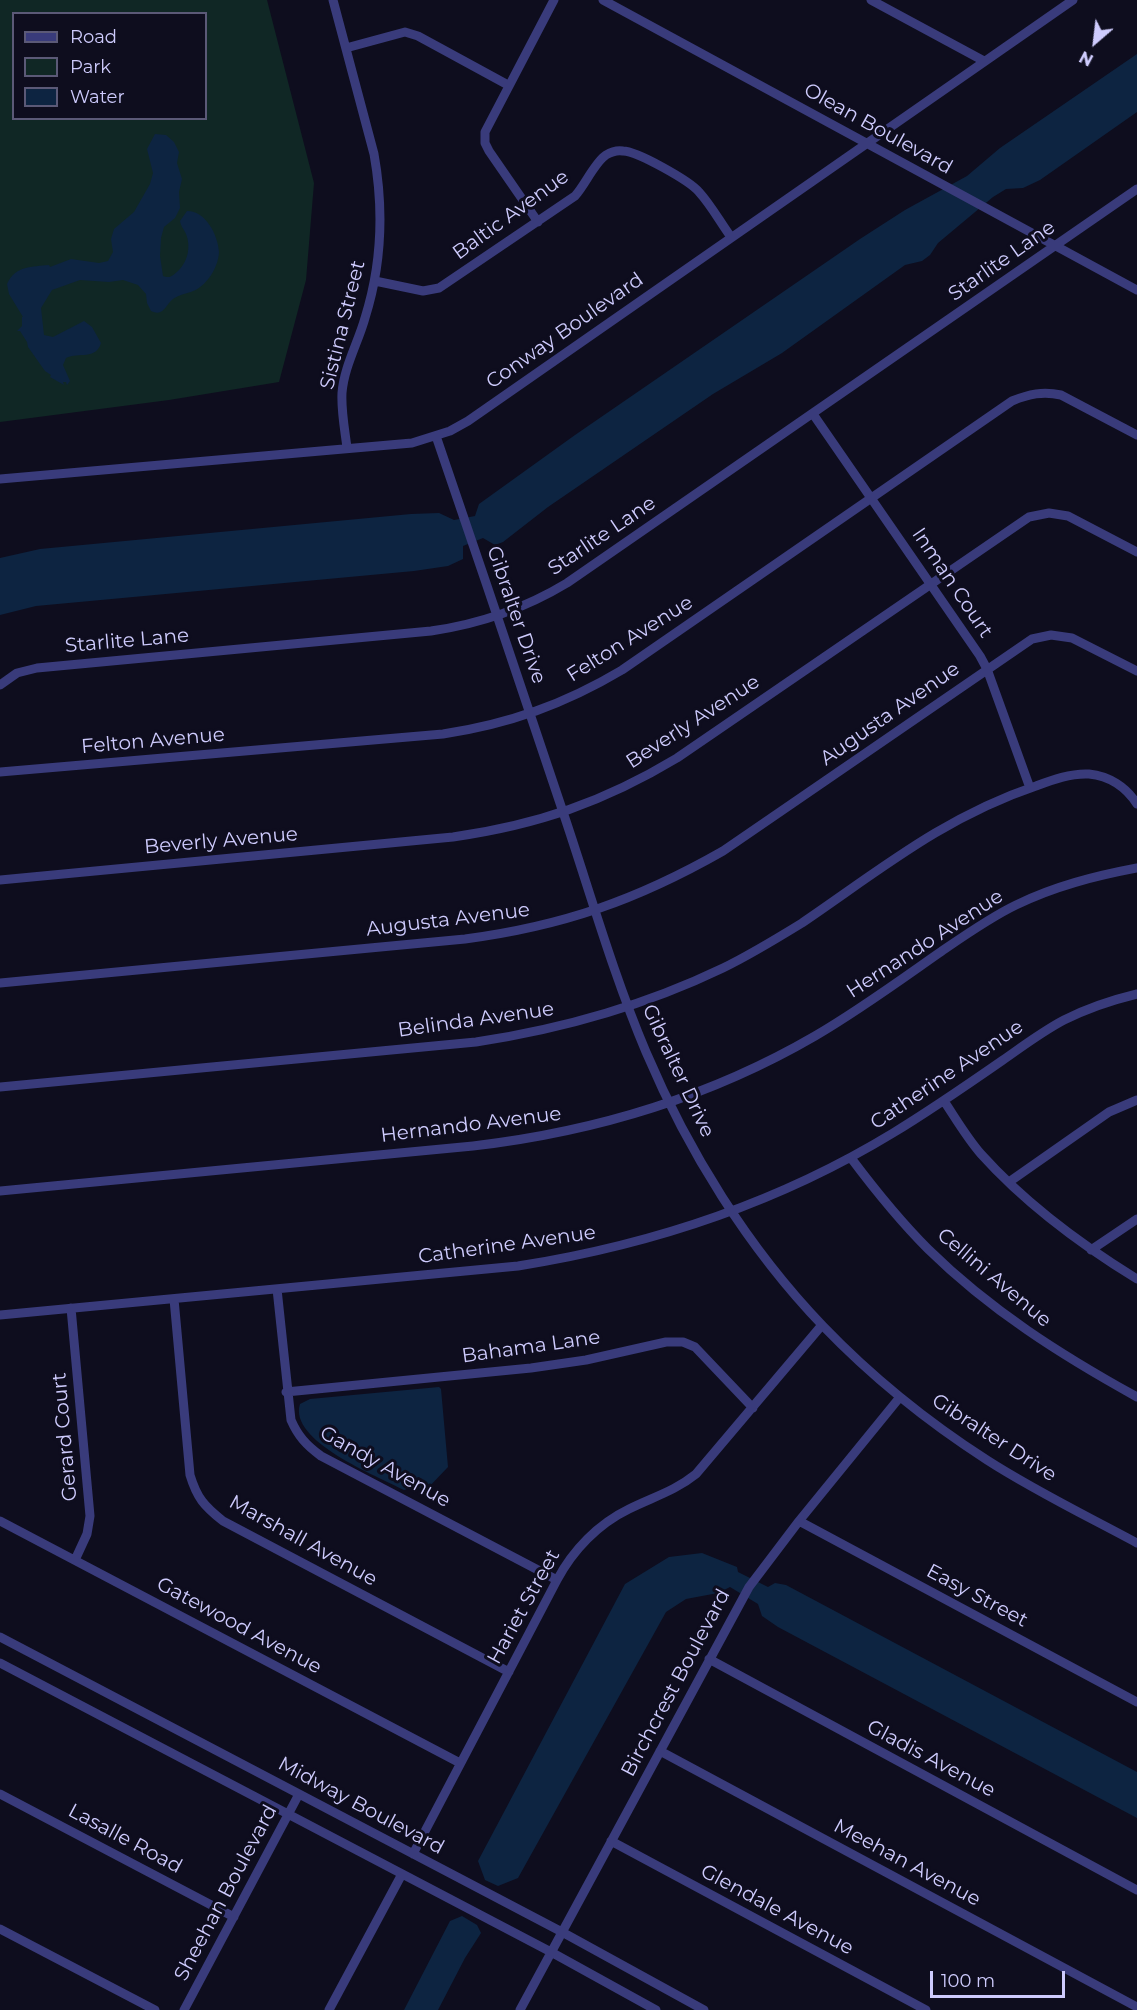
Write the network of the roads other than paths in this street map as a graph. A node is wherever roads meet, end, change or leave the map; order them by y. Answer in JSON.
{"nodes":[{"id":1,"x":333,"y":0,"type":"edge"},
{"id":2,"x":554,"y":0,"type":"edge"},
{"id":3,"x":603,"y":0,"type":"edge"},
{"id":4,"x":871,"y":0,"type":"edge"},
{"id":5,"x":1073,"y":0,"type":"edge"},
{"id":6,"x":346,"y":48,"type":"junction"},
{"id":7,"x":984,"y":62,"type":"junction"},
{"id":8,"x":508,"y":85,"type":"junction"},
{"id":9,"x":867,"y":143,"type":"junction"},
{"id":10,"x":1137,"y":189,"type":"edge"},
{"id":11,"x":538,"y":222,"type":"junction"},
{"id":12,"x":730,"y":237,"type":"junction"},
{"id":13,"x":1056,"y":246,"type":"junction"},
{"id":14,"x":375,"y":281,"type":"junction"},
{"id":15,"x":1137,"y":290,"type":"edge"},
{"id":16,"x":813,"y":414,"type":"junction"},
{"id":17,"x":1137,"y":435,"type":"edge"},
{"id":18,"x":436,"y":436,"type":"junction"},
{"id":19,"x":347,"y":448,"type":"junction"},
{"id":20,"x":0,"y":479,"type":"edge"},
{"id":21,"x":872,"y":498,"type":"junction"},
{"id":22,"x":1137,"y":552,"type":"edge"},
{"id":23,"x":931,"y":583,"type":"junction"},
{"id":24,"x":498,"y":617,"type":"junction"},
{"id":25,"x":987,"y":669,"type":"junction"},
{"id":26,"x":1137,"y":671,"type":"edge"},
{"id":27,"x":0,"y":684,"type":"edge"},
{"id":28,"x":531,"y":715,"type":"junction"},
{"id":29,"x":0,"y":772,"type":"edge"},
{"id":30,"x":1030,"y":788,"type":"junction"},
{"id":31,"x":1137,"y":804,"type":"edge"},
{"id":32,"x":563,"y":813,"type":"junction"},
{"id":33,"x":1137,"y":868,"type":"edge"},
{"id":34,"x":0,"y":880,"type":"edge"},
{"id":35,"x":596,"y":911,"type":"junction"},
{"id":36,"x":0,"y":983,"type":"edge"},
{"id":37,"x":1137,"y":994,"type":"edge"},
{"id":38,"x":629,"y":1008,"type":"junction"},
{"id":39,"x":0,"y":1087,"type":"edge"},
{"id":40,"x":1137,"y":1100,"type":"edge"},
{"id":41,"x":944,"y":1101,"type":"junction"},
{"id":42,"x":669,"y":1103,"type":"junction"},
{"id":43,"x":851,"y":1158,"type":"junction"},
{"id":44,"x":1009,"y":1182,"type":"junction"},
{"id":45,"x":0,"y":1191,"type":"edge"},
{"id":46,"x":732,"y":1212,"type":"junction"},
{"id":47,"x":1137,"y":1219,"type":"edge"},
{"id":48,"x":1091,"y":1250,"type":"junction"},
{"id":49,"x":1137,"y":1279,"type":"edge"},
{"id":50,"x":277,"y":1289,"type":"junction"},
{"id":51,"x":174,"y":1299,"type":"junction"},
{"id":52,"x":71,"y":1308,"type":"junction"},
{"id":53,"x":0,"y":1315,"type":"edge"},
{"id":54,"x":822,"y":1325,"type":"junction"},
{"id":55,"x":286,"y":1392,"type":"junction"},
{"id":56,"x":900,"y":1397,"type":"junction"},
{"id":57,"x":1137,"y":1397,"type":"edge"},
{"id":58,"x":753,"y":1408,"type":"junction"},
{"id":59,"x":0,"y":1521,"type":"edge"},
{"id":60,"x":799,"y":1521,"type":"junction"},
{"id":61,"x":1137,"y":1543,"type":"edge"},
{"id":62,"x":75,"y":1560,"type":"junction"},
{"id":63,"x":557,"y":1580,"type":"junction"},
{"id":64,"x":0,"y":1637,"type":"edge"},
{"id":65,"x":709,"y":1659,"type":"junction"},
{"id":66,"x":0,"y":1663,"type":"edge"},
{"id":67,"x":508,"y":1672,"type":"junction"},
{"id":68,"x":1137,"y":1702,"type":"edge"},
{"id":69,"x":660,"y":1750,"type":"junction"},
{"id":70,"x":460,"y":1763,"type":"junction"},
{"id":71,"x":0,"y":1794,"type":"edge"},
{"id":72,"x":299,"y":1794,"type":"junction"},
{"id":73,"x":288,"y":1814,"type":"junction"},
{"id":74,"x":611,"y":1841,"type":"junction"},
{"id":75,"x":412,"y":1854,"type":"junction"},
{"id":76,"x":402,"y":1874,"type":"junction"},
{"id":77,"x":1137,"y":1890,"type":"edge"},
{"id":78,"x":234,"y":1917,"type":"junction"},
{"id":79,"x":0,"y":1929,"type":"edge"},
{"id":80,"x":562,"y":1932,"type":"junction"},
{"id":81,"x":551,"y":1952,"type":"junction"},
{"id":82,"x":1135,"y":2006,"type":"edge"},
{"id":83,"x":154,"y":2010,"type":"edge"},
{"id":84,"x":184,"y":2010,"type":"edge"},
{"id":85,"x":329,"y":2010,"type":"edge"},
{"id":86,"x":520,"y":2010,"type":"edge"},
{"id":87,"x":656,"y":2010,"type":"edge"},
{"id":88,"x":704,"y":2010,"type":"edge"},
{"id":89,"x":926,"y":2010,"type":"edge"}],
"edges":[{"from":1,"to":6,"type":"street","name":"Sistina Street"},
{"from":2,"to":8,"type":"street"},
{"from":3,"to":9,"type":"street","name":"Olean Boulevard"},
{"from":4,"to":7,"type":"street"},
{"from":5,"to":7,"type":"street","name":"Conway Boulevard"},
{"from":6,"to":8,"type":"street"},
{"from":6,"to":14,"type":"street","name":"Sistina Street"},
{"from":7,"to":9,"type":"street","name":"Conway Boulevard"},
{"from":8,"to":11,"type":"street"},
{"from":9,"to":12,"type":"street","name":"Conway Boulevard"},
{"from":9,"to":13,"type":"street","name":"Olean Boulevard"},
{"from":10,"to":13,"type":"street","name":"Starlite Lane"},
{"from":11,"to":12,"type":"street","name":"Baltic Avenue"},
{"from":11,"to":14,"type":"street","name":"Baltic Avenue"},
{"from":12,"to":18,"type":"street","name":"Conway Boulevard"},
{"from":13,"to":15,"type":"street","name":"Olean Boulevard"},
{"from":13,"to":16,"type":"street","name":"Starlite Lane"},
{"from":14,"to":19,"type":"street","name":"Sistina Street"},
{"from":16,"to":21,"type":"street","name":"Inman Court"},
{"from":16,"to":24,"type":"street","name":"Starlite Lane"},
{"from":17,"to":21,"type":"street","name":"Felton Avenue"},
{"from":18,"to":19,"type":"street","name":"Conway Boulevard"},
{"from":18,"to":24,"type":"street","name":"Gibralter Drive"},
{"from":19,"to":20,"type":"street","name":"Conway Boulevard"},
{"from":21,"to":23,"type":"street","name":"Inman Court"},
{"from":21,"to":28,"type":"street","name":"Felton Avenue"},
{"from":22,"to":23,"type":"street","name":"Beverly Avenue"},
{"from":23,"to":25,"type":"street","name":"Inman Court"},
{"from":23,"to":32,"type":"street","name":"Beverly Avenue"},
{"from":24,"to":27,"type":"street","name":"Starlite Lane"},
{"from":24,"to":28,"type":"street","name":"Gibralter Drive"},
{"from":25,"to":26,"type":"street","name":"Augusta Avenue"},
{"from":25,"to":30,"type":"street","name":"Inman Court"},
{"from":25,"to":35,"type":"street","name":"Augusta Avenue"},
{"from":28,"to":29,"type":"street","name":"Felton Avenue"},
{"from":28,"to":32,"type":"street","name":"Gibralter Drive"},
{"from":30,"to":31,"type":"street","name":"Belinda Avenue"},
{"from":30,"to":38,"type":"street","name":"Belinda Avenue"},
{"from":32,"to":34,"type":"street","name":"Beverly Avenue"},
{"from":32,"to":35,"type":"street","name":"Gibralter Drive"},
{"from":33,"to":42,"type":"street","name":"Hernando Avenue"},
{"from":35,"to":36,"type":"street","name":"Augusta Avenue"},
{"from":35,"to":38,"type":"street","name":"Gibralter Drive"},
{"from":37,"to":41,"type":"street","name":"Catherine Avenue"},
{"from":38,"to":39,"type":"street","name":"Belinda Avenue"},
{"from":38,"to":42,"type":"street","name":"Gibralter Drive"},
{"from":40,"to":44,"type":"street"},
{"from":41,"to":43,"type":"street","name":"Catherine Avenue"},
{"from":41,"to":44,"type":"street"},
{"from":42,"to":45,"type":"street","name":"Hernando Avenue"},
{"from":42,"to":46,"type":"street","name":"Gibralter Drive"},
{"from":43,"to":46,"type":"street","name":"Catherine Avenue"},
{"from":43,"to":57,"type":"street","name":"Cellini Avenue"},
{"from":44,"to":48,"type":"street"},
{"from":46,"to":50,"type":"street","name":"Catherine Avenue"},
{"from":46,"to":54,"type":"street","name":"Gibralter Drive"},
{"from":47,"to":48,"type":"street"},
{"from":48,"to":49,"type":"street"},
{"from":50,"to":51,"type":"street","name":"Catherine Avenue"},
{"from":50,"to":55,"type":"street","name":"Gandy Avenue"},
{"from":51,"to":52,"type":"street","name":"Catherine Avenue"},
{"from":51,"to":67,"type":"street","name":"Marshall Avenue"},
{"from":52,"to":53,"type":"street","name":"Catherine Avenue"},
{"from":52,"to":62,"type":"street","name":"Gerard Court"},
{"from":54,"to":56,"type":"street","name":"Gibralter Drive"},
{"from":54,"to":58,"type":"street","name":"Hariet Street"},
{"from":55,"to":58,"type":"street","name":"Bahama Lane"},
{"from":55,"to":63,"type":"street","name":"Gandy Avenue"},
{"from":56,"to":60,"type":"street","name":"Birchcrest Boulevard"},
{"from":56,"to":61,"type":"street","name":"Gibralter Drive"},
{"from":58,"to":63,"type":"street","name":"Hariet Street"},
{"from":59,"to":62,"type":"street","name":"Gatewood Avenue"},
{"from":60,"to":65,"type":"street","name":"Birchcrest Boulevard"},
{"from":60,"to":68,"type":"street","name":"Easy Street"},
{"from":62,"to":70,"type":"street","name":"Gatewood Avenue"},
{"from":63,"to":67,"type":"street","name":"Hariet Street"},
{"from":64,"to":72,"type":"street","name":"Midway Boulevard"},
{"from":65,"to":69,"type":"street","name":"Birchcrest Boulevard"},
{"from":65,"to":77,"type":"street","name":"Gladis Avenue"},
{"from":66,"to":73,"type":"street","name":"Midway Boulevard"},
{"from":67,"to":70,"type":"street","name":"Hariet Street"},
{"from":69,"to":74,"type":"street","name":"Birchcrest Boulevard"},
{"from":69,"to":82,"type":"street","name":"Meehan Avenue"},
{"from":70,"to":75,"type":"street","name":"Hariet Street"},
{"from":71,"to":78,"type":"street","name":"Lasalle Road"},
{"from":72,"to":73,"type":"street","name":"Sheehan Boulevard"},
{"from":72,"to":75,"type":"street","name":"Midway Boulevard"},
{"from":73,"to":76,"type":"street","name":"Midway Boulevard"},
{"from":73,"to":78,"type":"street","name":"Sheehan Boulevard"},
{"from":74,"to":80,"type":"street","name":"Birchcrest Boulevard"},
{"from":74,"to":89,"type":"street","name":"Glendale Avenue"},
{"from":75,"to":80,"type":"street","name":"Midway Boulevard"},
{"from":76,"to":81,"type":"street","name":"Midway Boulevard"},
{"from":76,"to":85,"type":"street"},
{"from":78,"to":84,"type":"street","name":"Sheehan Boulevard"},
{"from":79,"to":83,"type":"street"},
{"from":80,"to":81,"type":"street","name":"Birchcrest Boulevard"},
{"from":80,"to":88,"type":"street","name":"Midway Boulevard"},
{"from":81,"to":86,"type":"street","name":"Birchcrest Boulevard"},
{"from":81,"to":87,"type":"street","name":"Midway Boulevard"}]}
